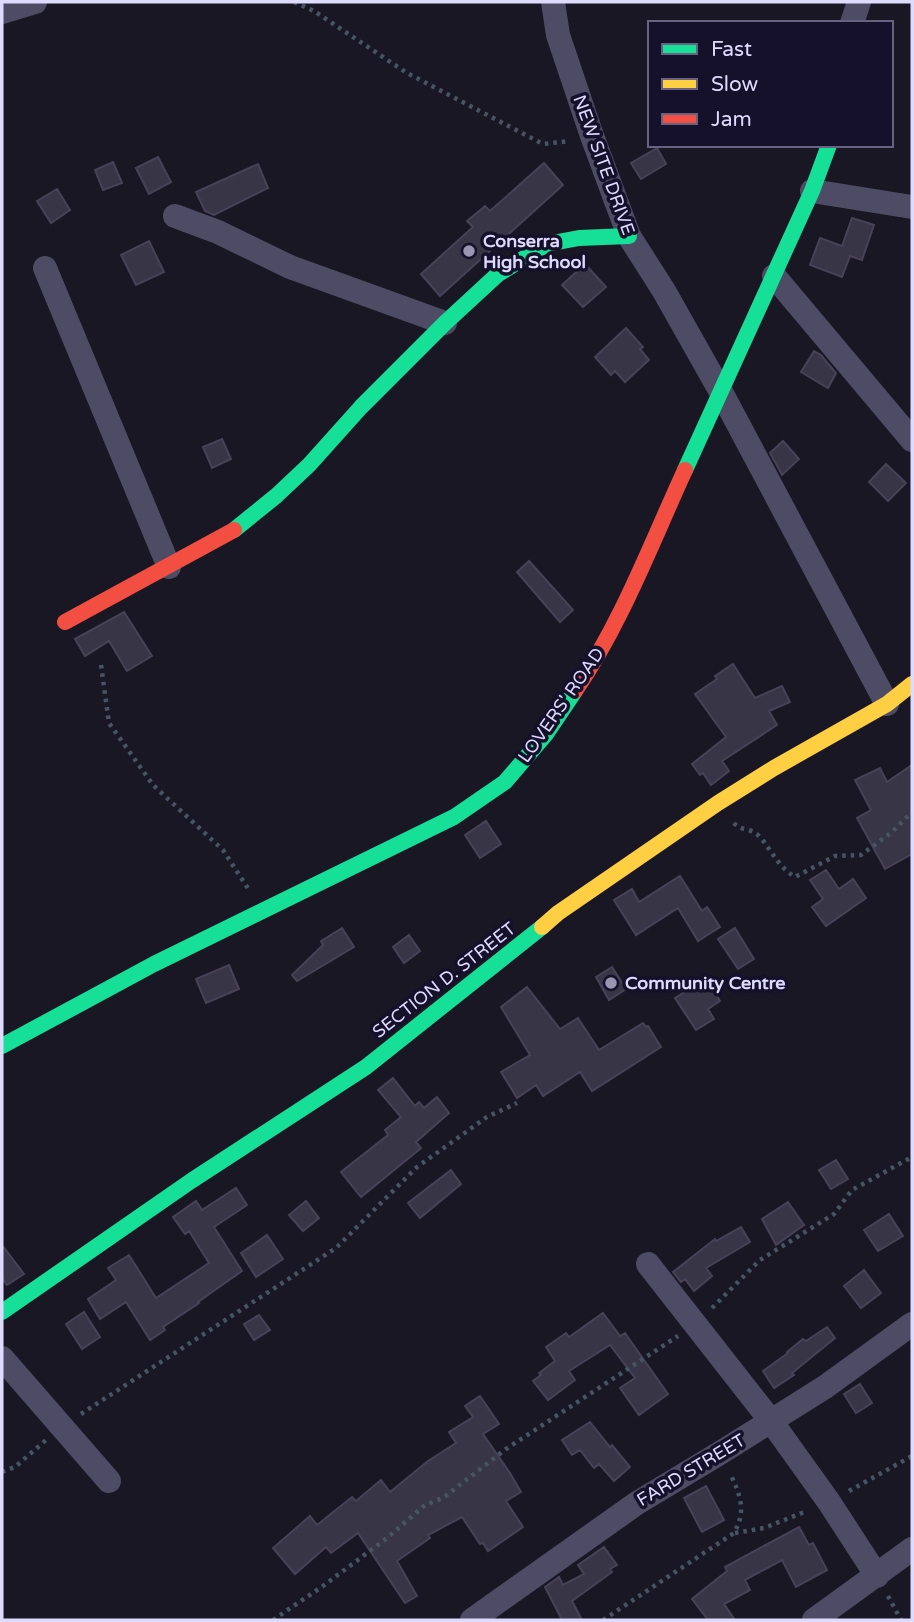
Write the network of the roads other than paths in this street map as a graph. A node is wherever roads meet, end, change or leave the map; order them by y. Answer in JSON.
{"nodes":[{"id":1,"x":35,"y":2,"type":"edge"},
{"id":2,"x":553,"y":2,"type":"edge"},
{"id":3,"x":859,"y":2,"type":"edge"},
{"id":4,"x":2,"y":12,"type":"edge"},
{"id":5,"x":853,"y":21,"type":"edge"},
{"id":6,"x":828,"y":147,"type":"edge"},
{"id":7,"x":812,"y":191,"type":"junction"},
{"id":8,"x":912,"y":207,"type":"edge"},
{"id":9,"x":175,"y":216,"type":"dead end"},
{"id":10,"x":629,"y":236,"type":"junction"},
{"id":11,"x":45,"y":268,"type":"dead end"},
{"id":12,"x":774,"y":276,"type":"junction"},
{"id":13,"x":445,"y":323,"type":"junction"},
{"id":14,"x":721,"y":392,"type":"junction"},
{"id":15,"x":912,"y":440,"type":"edge"},
{"id":16,"x":169,"y":567,"type":"junction"},
{"id":17,"x":65,"y":622,"type":"dead end"},
{"id":18,"x":912,"y":684,"type":"edge"},
{"id":19,"x":887,"y":704,"type":"junction"},
{"id":20,"x":4,"y":1039,"type":"edge"},
{"id":21,"x":648,"y":1264,"type":"dead end"},
{"id":22,"x":2,"y":1312,"type":"edge"},
{"id":23,"x":912,"y":1324,"type":"edge"},
{"id":24,"x":2,"y":1358,"type":"edge"},
{"id":25,"x":771,"y":1421,"type":"junction"},
{"id":26,"x":109,"y":1481,"type":"dead end"},
{"id":27,"x":912,"y":1549,"type":"edge"},
{"id":28,"x":877,"y":1576,"type":"junction"},
{"id":29,"x":472,"y":1620,"type":"edge"},
{"id":30,"x":814,"y":1620,"type":"edge"}],
"edges":[{"from":1,"to":4,"type":"street"},
{"from":2,"to":10,"type":"street","name":"NEW SITE DRIVE"},
{"from":3,"to":5,"type":"street"},
{"from":6,"to":7,"type":"street","name":"LOVERS' ROAD"},
{"from":7,"to":8,"type":"street"},
{"from":7,"to":12,"type":"street","name":"LOVERS' ROAD"},
{"from":9,"to":13,"type":"street"},
{"from":10,"to":13,"type":"street"},
{"from":10,"to":14,"type":"street","name":"NEW SITE DRIVE"},
{"from":11,"to":16,"type":"street"},
{"from":12,"to":14,"type":"street","name":"LOVERS' ROAD"},
{"from":12,"to":15,"type":"street"},
{"from":13,"to":16,"type":"street"},
{"from":14,"to":19,"type":"street","name":"NEW SITE DRIVE"},
{"from":14,"to":20,"type":"street","name":"LOVERS' ROAD"},
{"from":16,"to":17,"type":"street"},
{"from":18,"to":19,"type":"street","name":"SECTION D. STREET"},
{"from":19,"to":22,"type":"street","name":"SECTION D. STREET"},
{"from":21,"to":25,"type":"street"},
{"from":23,"to":25,"type":"street","name":"FARD STREET"},
{"from":24,"to":26,"type":"street"},
{"from":25,"to":28,"type":"street"},
{"from":25,"to":29,"type":"street","name":"FARD STREET"},
{"from":27,"to":28,"type":"street"},
{"from":28,"to":30,"type":"street"}]}
